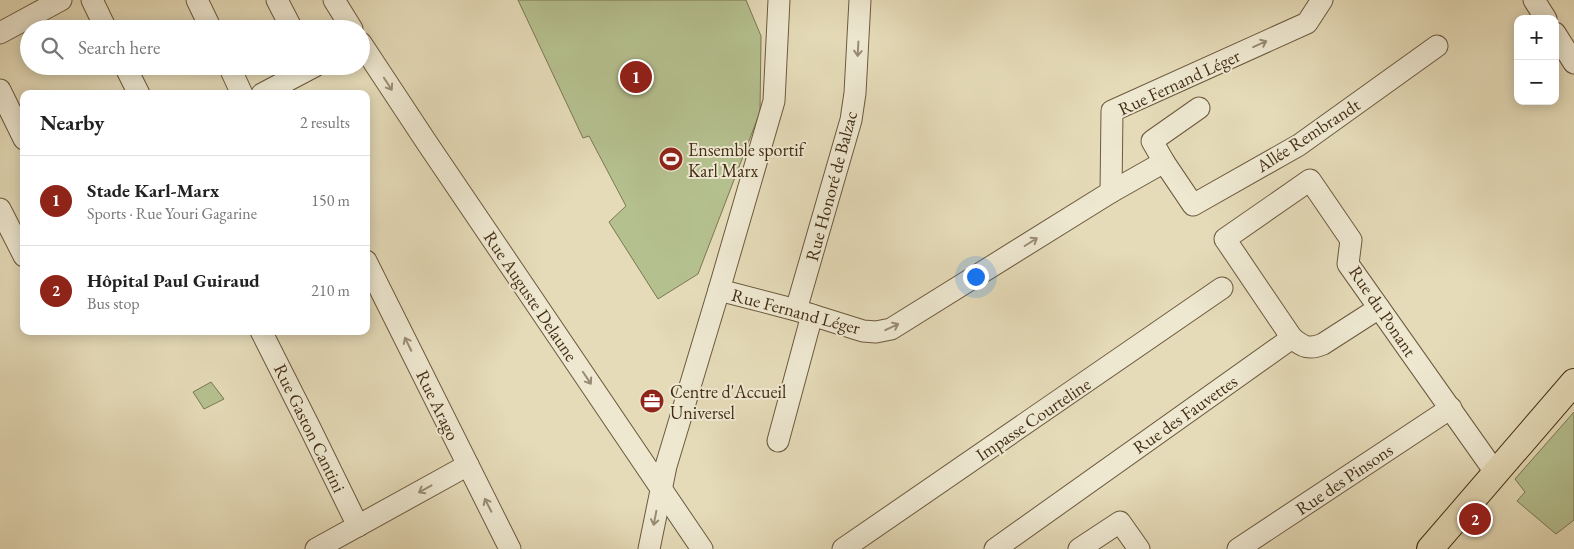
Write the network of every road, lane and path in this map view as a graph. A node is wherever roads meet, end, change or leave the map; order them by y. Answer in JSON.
{"nodes":[{"id":1,"x":61,"y":0,"type":"edge"},
{"id":2,"x":92,"y":0,"type":"edge"},
{"id":3,"x":197,"y":0,"type":"edge"},
{"id":4,"x":277,"y":0,"type":"edge"},
{"id":5,"x":334,"y":0,"type":"edge"},
{"id":6,"x":779,"y":0,"type":"edge"},
{"id":7,"x":860,"y":0,"type":"edge"},
{"id":8,"x":1322,"y":0,"type":"edge"},
{"id":9,"x":1534,"y":0,"type":"edge"},
{"id":10,"x":1543,"y":15,"type":"edge"},
{"id":11,"x":24,"y":20,"type":"edge"},
{"id":12,"x":102,"y":20,"type":"edge"},
{"id":13,"x":207,"y":20,"type":"edge"},
{"id":14,"x":287,"y":20,"type":"edge"},
{"id":15,"x":346,"y":20,"type":"edge"},
{"id":16,"x":20,"y":22,"type":"edge"},
{"id":17,"x":0,"y":33,"type":"edge"},
{"id":18,"x":1559,"y":39,"type":"edge"},
{"id":19,"x":1437,"y":46,"type":"dead end"},
{"id":20,"x":370,"y":57,"type":"edge"},
{"id":21,"x":1574,"y":63,"type":"edge"},
{"id":22,"x":130,"y":75,"type":"edge"},
{"id":23,"x":232,"y":75,"type":"edge"},
{"id":24,"x":300,"y":75,"type":"edge"},
{"id":25,"x":0,"y":90,"type":"edge"},
{"id":26,"x":137,"y":90,"type":"edge"},
{"id":27,"x":240,"y":90,"type":"edge"},
{"id":28,"x":277,"y":90,"type":"edge"},
{"id":29,"x":1199,"y":108,"type":"dead end"},
{"id":30,"x":20,"y":131,"type":"edge"},
{"id":31,"x":1164,"y":162,"type":"junction"},
{"id":32,"x":1111,"y":192,"type":"junction"},
{"id":33,"x":0,"y":209,"type":"edge"},
{"id":34,"x":20,"y":248,"type":"edge"},
{"id":35,"x":370,"y":269,"type":"edge"},
{"id":36,"x":1222,"y":288,"type":"dead end"},
{"id":37,"x":719,"y":290,"type":"junction"},
{"id":38,"x":1379,"y":308,"type":"junction"},
{"id":39,"x":804,"y":312,"type":"junction"},
{"id":40,"x":263,"y":335,"type":"edge"},
{"id":41,"x":1292,"y":338,"type":"junction"},
{"id":42,"x":1574,"y":382,"type":"edge"},
{"id":43,"x":1451,"y":408,"type":"junction"},
{"id":44,"x":778,"y":441,"type":"dead end"},
{"id":45,"x":468,"y":465,"type":"junction"},
{"id":46,"x":1495,"y":472,"type":"junction"},
{"id":47,"x":661,"y":488,"type":"junction"},
{"id":48,"x":358,"y":526,"type":"junction"},
{"id":49,"x":316,"y":549,"type":"edge"},
{"id":50,"x":510,"y":549,"type":"edge"},
{"id":51,"x":650,"y":549,"type":"edge"},
{"id":52,"x":702,"y":549,"type":"edge"},
{"id":53,"x":843,"y":549,"type":"edge"},
{"id":54,"x":995,"y":549,"type":"edge"},
{"id":55,"x":1079,"y":549,"type":"edge"},
{"id":56,"x":1139,"y":549,"type":"edge"},
{"id":57,"x":1238,"y":549,"type":"edge"},
{"id":58,"x":1430,"y":549,"type":"edge"}],
"edges":[{"from":1,"to":11,"type":"street"},
{"from":2,"to":12,"type":"street"},
{"from":3,"to":13,"type":"street"},
{"from":4,"to":14,"type":"street"},
{"from":5,"to":15,"type":"street"},
{"from":6,"to":37,"type":"street"},
{"from":7,"to":39,"type":"street","name":"Rue Honoré de Balzac","one_way":true},
{"from":32,"to":8,"type":"street","name":"Rue Fernand Léger","one_way":true},
{"from":9,"to":10,"type":"street"},
{"from":16,"to":17,"type":"street"},
{"from":18,"to":21,"type":"street"},
{"from":19,"to":31,"type":"street","name":"Allée Rembrandt"},
{"from":20,"to":47,"type":"street","name":"Rue Auguste Delaune","one_way":true},
{"from":22,"to":26,"type":"street"},
{"from":23,"to":27,"type":"street"},
{"from":24,"to":28,"type":"street"},
{"from":25,"to":30,"type":"street"},
{"from":29,"to":31,"type":"street","name":"Allée Rembrandt"},
{"from":31,"to":32,"type":"street"},
{"from":39,"to":32,"type":"street","name":"Rue Fernand Léger","one_way":true},
{"from":33,"to":34,"type":"street"},
{"from":45,"to":35,"type":"street","name":"Rue Arago","one_way":true},
{"from":36,"to":53,"type":"street","name":"Impasse Courteline"},
{"from":37,"to":39,"type":"street","name":"Rue Fernand Léger"},
{"from":37,"to":47,"type":"street"},
{"from":38,"to":41,"type":"street"},
{"from":38,"to":41,"type":"street","name":"Rue du Ponant"},
{"from":38,"to":43,"type":"street","name":"Rue du Ponant"},
{"from":39,"to":44,"type":"street","name":"Rue Honoré de Balzac"},
{"from":40,"to":48,"type":"street","name":"Rue Gaston Cantini"},
{"from":41,"to":54,"type":"street","name":"Rue des Fauvettes"},
{"from":42,"to":46,"type":"main road"},
{"from":43,"to":46,"type":"street","name":"Rue du Ponant"},
{"from":43,"to":57,"type":"street","name":"Rue des Pinsons"},
{"from":45,"to":48,"type":"street","one_way":true},
{"from":50,"to":45,"type":"street","name":"Rue Arago","one_way":true},
{"from":46,"to":58,"type":"main road"},
{"from":47,"to":51,"type":"street","one_way":true},
{"from":47,"to":52,"type":"street","name":"Rue Auguste Delaune"},
{"from":48,"to":49,"type":"street"},
{"from":55,"to":56,"type":"street"}]}
